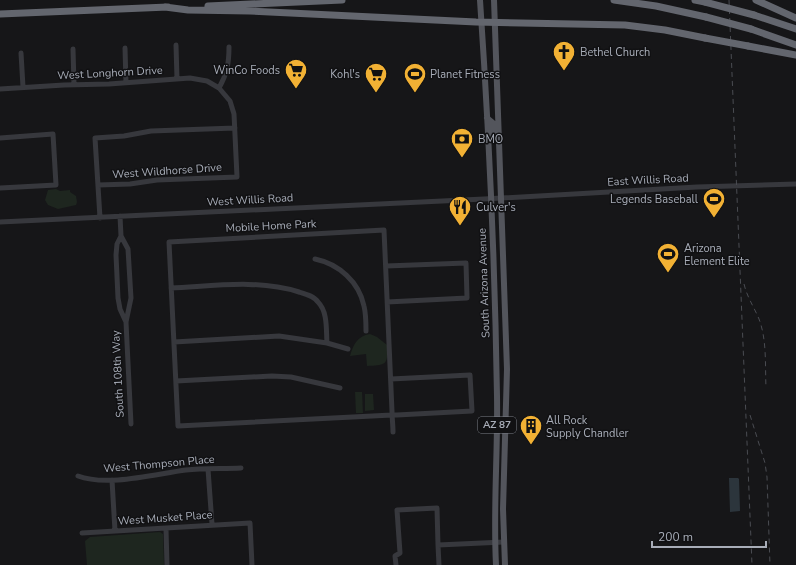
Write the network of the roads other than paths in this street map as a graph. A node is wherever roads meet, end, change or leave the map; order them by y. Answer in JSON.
{"nodes":[{"id":1,"x":342,"y":0,"type":"edge"},
{"id":2,"x":480,"y":0,"type":"edge"},
{"id":3,"x":494,"y":0,"type":"edge"},
{"id":4,"x":614,"y":0,"type":"edge"},
{"id":5,"x":695,"y":0,"type":"edge"},
{"id":6,"x":756,"y":0,"type":"edge"},
{"id":7,"x":165,"y":7,"type":"junction"},
{"id":8,"x":0,"y":14,"type":"edge"},
{"id":9,"x":796,"y":18,"type":"edge"},
{"id":10,"x":481,"y":22,"type":"junction"},
{"id":11,"x":495,"y":22,"type":"junction"},
{"id":12,"x":796,"y":29,"type":"edge"},
{"id":13,"x":176,"y":45,"type":"dead end"},
{"id":14,"x":796,"y":45,"type":"edge"},
{"id":15,"x":229,"y":47,"type":"dead end"},
{"id":16,"x":125,"y":48,"type":"dead end"},
{"id":17,"x":73,"y":49,"type":"dead end"},
{"id":18,"x":21,"y":53,"type":"dead end"},
{"id":19,"x":796,"y":55,"type":"edge"},
{"id":20,"x":177,"y":79,"type":"junction"},
{"id":21,"x":126,"y":83,"type":"junction"},
{"id":22,"x":74,"y":85,"type":"junction"},
{"id":23,"x":23,"y":87,"type":"junction"},
{"id":24,"x":219,"y":88,"type":"junction"},
{"id":25,"x":0,"y":89,"type":"edge"},
{"id":26,"x":487,"y":118,"type":"junction"},
{"id":27,"x":235,"y":128,"type":"junction"},
{"id":28,"x":0,"y":138,"type":"edge"},
{"id":29,"x":499,"y":141,"type":"junction"},
{"id":30,"x":796,"y":184,"type":"edge"},
{"id":31,"x":98,"y":185,"type":"junction"},
{"id":32,"x":0,"y":188,"type":"edge"},
{"id":33,"x":491,"y":199,"type":"junction"},
{"id":34,"x":501,"y":199,"type":"junction"},
{"id":35,"x":120,"y":216,"type":"junction"},
{"id":36,"x":100,"y":218,"type":"junction"},
{"id":37,"x":0,"y":222,"type":"edge"},
{"id":38,"x":121,"y":236,"type":"junction"},
{"id":39,"x":315,"y":259,"type":"dead end"},
{"id":40,"x":386,"y":266,"type":"junction"},
{"id":41,"x":171,"y":288,"type":"junction"},
{"id":42,"x":387,"y":302,"type":"junction"},
{"id":43,"x":126,"y":322,"type":"junction"},
{"id":44,"x":366,"y":331,"type":"dead end"},
{"id":45,"x":174,"y":342,"type":"junction"},
{"id":46,"x":327,"y":343,"type":"junction"},
{"id":47,"x":348,"y":349,"type":"dead end"},
{"id":48,"x":391,"y":379,"type":"junction"},
{"id":49,"x":176,"y":381,"type":"junction"},
{"id":50,"x":340,"y":388,"type":"dead end"},
{"id":51,"x":392,"y":415,"type":"junction"},
{"id":52,"x":131,"y":424,"type":"dead end"},
{"id":53,"x":393,"y":432,"type":"dead end"},
{"id":54,"x":241,"y":468,"type":"dead end"},
{"id":55,"x":208,"y":469,"type":"junction"},
{"id":56,"x":78,"y":476,"type":"dead end"},
{"id":57,"x":112,"y":480,"type":"junction"},
{"id":58,"x":212,"y":524,"type":"junction"},
{"id":59,"x":166,"y":529,"type":"junction"},
{"id":60,"x":115,"y":531,"type":"junction"},
{"id":61,"x":82,"y":533,"type":"dead end"},
{"id":62,"x":504,"y":542,"type":"junction"},
{"id":63,"x":495,"y":543,"type":"junction"},
{"id":64,"x":438,"y":545,"type":"junction"},
{"id":65,"x":167,"y":565,"type":"edge"},
{"id":66,"x":252,"y":565,"type":"edge"},
{"id":67,"x":396,"y":565,"type":"edge"},
{"id":68,"x":439,"y":565,"type":"edge"},
{"id":69,"x":496,"y":565,"type":"edge"},
{"id":70,"x":505,"y":565,"type":"edge"}],
"edges":[{"from":1,"to":7,"type":"highway"},
{"from":2,"to":10,"type":"main road","name":"South Arizona Avenue","number":"AZ 87"},
{"from":3,"to":11,"type":"main road","name":"South Arizona Avenue","number":"AZ 87"},
{"from":4,"to":14,"type":"highway","bridge":true},
{"from":5,"to":12,"type":"highway","bridge":true},
{"from":6,"to":9,"type":"highway"},
{"from":7,"to":8,"type":"highway"},
{"from":7,"to":10,"type":"highway"},
{"from":10,"to":11,"type":"highway"},
{"from":10,"to":26,"type":"main road","name":"South Arizona Avenue","number":"AZ 87"},
{"from":11,"to":19,"type":"highway","bridge":true},
{"from":11,"to":29,"type":"main road","name":"South Arizona Avenue","number":"AZ 87"},
{"from":13,"to":20,"type":"street"},
{"from":15,"to":24,"type":"street"},
{"from":16,"to":21,"type":"street"},
{"from":17,"to":22,"type":"street"},
{"from":18,"to":23,"type":"street"},
{"from":20,"to":21,"type":"street","name":"West Longhorn Drive"},
{"from":20,"to":24,"type":"street","name":"West Longhorn Drive"},
{"from":21,"to":22,"type":"street","name":"West Longhorn Drive"},
{"from":22,"to":23,"type":"street","name":"West Longhorn Drive"},
{"from":23,"to":25,"type":"street","name":"West Longhorn Drive"},
{"from":24,"to":27,"type":"street"},
{"from":26,"to":29,"type":"main road"},
{"from":26,"to":33,"type":"main road","name":"South Arizona Avenue","number":"AZ 87"},
{"from":27,"to":31,"type":"street","name":"West Wildhorse Drive"},
{"from":27,"to":31,"type":"street"},
{"from":28,"to":32,"type":"street"},
{"from":29,"to":34,"type":"main road","name":"South Arizona Avenue","number":"AZ 87"},
{"from":30,"to":34,"type":"street","name":"East Willis Road"},
{"from":31,"to":36,"type":"street"},
{"from":33,"to":34,"type":"street","name":"West Willis Road"},
{"from":33,"to":35,"type":"street","name":"West Willis Road"},
{"from":33,"to":63,"type":"main road","name":"South Arizona Avenue","number":"AZ 87"},
{"from":34,"to":62,"type":"main road","name":"South Arizona Avenue","number":"AZ 87"},
{"from":35,"to":36,"type":"street","name":"West Willis Road"},
{"from":35,"to":38,"type":"street","name":"South 108th Way"},
{"from":36,"to":37,"type":"street","name":"West Willis Road"},
{"from":38,"to":43,"type":"street","name":"South 108th Way"},
{"from":38,"to":43,"type":"street","name":"South 108th Way"},
{"from":39,"to":44,"type":"street"},
{"from":40,"to":41,"type":"street","name":"Mobile Home Park"},
{"from":40,"to":42,"type":"street","name":"Mobile Home Park"},
{"from":40,"to":42,"type":"street"},
{"from":41,"to":45,"type":"street","name":"Mobile Home Park"},
{"from":41,"to":46,"type":"street"},
{"from":42,"to":48,"type":"street","name":"Mobile Home Park"},
{"from":43,"to":52,"type":"street","name":"South 108th Way"},
{"from":45,"to":46,"type":"street"},
{"from":45,"to":49,"type":"street","name":"Mobile Home Park"},
{"from":46,"to":47,"type":"street"},
{"from":48,"to":51,"type":"street","name":"Mobile Home Park"},
{"from":48,"to":51,"type":"street","name":"Mobile Home Park"},
{"from":49,"to":50,"type":"street"},
{"from":49,"to":51,"type":"street","name":"Mobile Home Park"},
{"from":51,"to":53,"type":"street","name":"Mobile Home Park"},
{"from":54,"to":55,"type":"street","name":"West Thompson Place"},
{"from":55,"to":57,"type":"street","name":"West Thompson Place"},
{"from":55,"to":58,"type":"street"},
{"from":56,"to":57,"type":"street","name":"West Thompson Place"},
{"from":57,"to":60,"type":"street"},
{"from":58,"to":59,"type":"street","name":"West Musket Place"},
{"from":58,"to":66,"type":"street","name":"West Musket Place"},
{"from":59,"to":60,"type":"street","name":"West Musket Place"},
{"from":59,"to":65,"type":"street"},
{"from":60,"to":61,"type":"street","name":"West Musket Place"},
{"from":62,"to":63,"type":"street"},
{"from":62,"to":70,"type":"main road","name":"South Arizona Avenue","number":"AZ 87"},
{"from":63,"to":64,"type":"street"},
{"from":63,"to":69,"type":"main road","name":"South Arizona Avenue","number":"AZ 87"},
{"from":64,"to":67,"type":"street"},
{"from":64,"to":68,"type":"street"}]}
